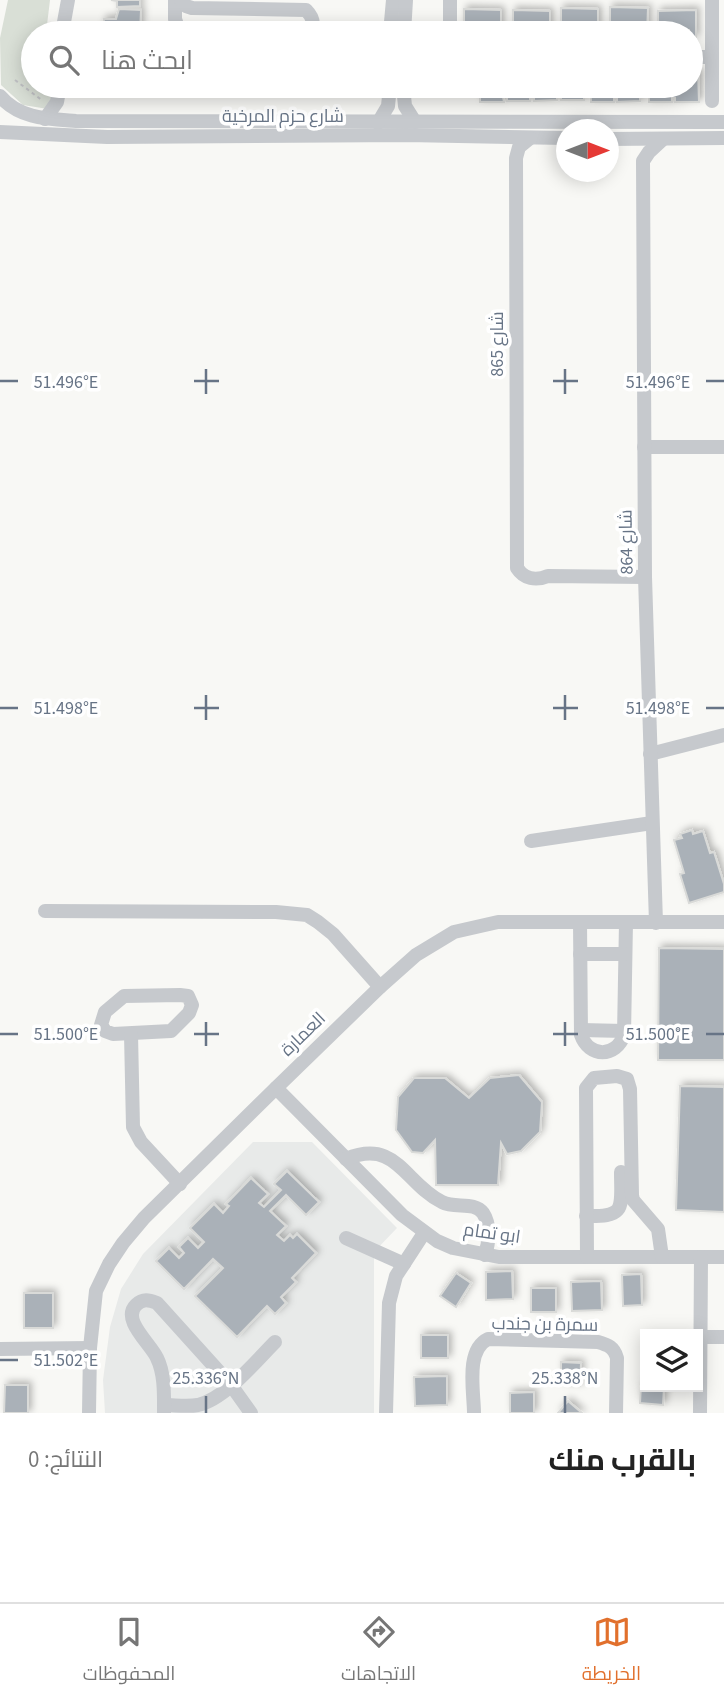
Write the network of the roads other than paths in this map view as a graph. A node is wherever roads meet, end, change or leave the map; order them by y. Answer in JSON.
{"nodes":[{"id":1,"x":68,"y":0,"type":"edge"},
{"id":2,"x":175,"y":0,"type":"edge"},
{"id":3,"x":393,"y":0,"type":"edge"},
{"id":4,"x":406,"y":0,"type":"edge"},
{"id":5,"x":450,"y":0,"type":"edge"},
{"id":6,"x":716,"y":2,"type":"edge"},
{"id":7,"x":185,"y":4,"type":"edge"},
{"id":8,"x":64,"y":21,"type":"edge"},
{"id":9,"x":177,"y":21,"type":"edge"},
{"id":10,"x":180,"y":21,"type":"edge"},
{"id":11,"x":313,"y":21,"type":"edge"},
{"id":12,"x":391,"y":21,"type":"edge"},
{"id":13,"x":405,"y":21,"type":"edge"},
{"id":14,"x":450,"y":21,"type":"edge"},
{"id":15,"x":703,"y":57,"type":"edge"},
{"id":16,"x":712,"y":57,"type":"junction"},
{"id":17,"x":58,"y":98,"type":"edge"},
{"id":18,"x":389,"y":98,"type":"edge"},
{"id":19,"x":404,"y":98,"type":"edge"},
{"id":20,"x":2,"y":101,"type":"edge"},
{"id":21,"x":712,"y":101,"type":"dead end"},
{"id":22,"x":49,"y":113,"type":"junction"},
{"id":23,"x":415,"y":122,"type":"junction"},
{"id":24,"x":724,"y":122,"type":"edge"},
{"id":25,"x":378,"y":123,"type":"junction"},
{"id":26,"x":1,"y":132,"type":"edge"},
{"id":27,"x":499,"y":137,"type":"junction"},
{"id":28,"x":530,"y":138,"type":"junction"},
{"id":29,"x":556,"y":138,"type":"edge"},
{"id":30,"x":724,"y":138,"type":"edge"},
{"id":31,"x":619,"y":139,"type":"edge"},
{"id":32,"x":626,"y":139,"type":"junction"},
{"id":33,"x":663,"y":139,"type":"junction"},
{"id":34,"x":516,"y":158,"type":"junction"},
{"id":35,"x":643,"y":161,"type":"junction"},
{"id":36,"x":644,"y":447,"type":"junction"},
{"id":37,"x":724,"y":447,"type":"edge"},
{"id":38,"x":645,"y":577,"type":"junction"},
{"id":39,"x":724,"y":735,"type":"edge"},
{"id":40,"x":650,"y":754,"type":"junction"},
{"id":41,"x":652,"y":823,"type":"junction"},
{"id":42,"x":531,"y":841,"type":"dead end"},
{"id":43,"x":46,"y":911,"type":"dead end"},
{"id":44,"x":580,"y":922,"type":"junction"},
{"id":45,"x":626,"y":922,"type":"junction"},
{"id":46,"x":724,"y":922,"type":"edge"},
{"id":47,"x":656,"y":923,"type":"junction"},
{"id":48,"x":580,"y":954,"type":"junction"},
{"id":49,"x":625,"y":954,"type":"junction"},
{"id":50,"x":380,"y":987,"type":"junction"},
{"id":51,"x":581,"y":1030,"type":"junction"},
{"id":52,"x":624,"y":1031,"type":"junction"},
{"id":53,"x":131,"y":1034,"type":"junction"},
{"id":54,"x":276,"y":1088,"type":"junction"},
{"id":55,"x":346,"y":1159,"type":"junction"},
{"id":56,"x":180,"y":1184,"type":"junction"},
{"id":57,"x":627,"y":1200,"type":"junction"},
{"id":58,"x":586,"y":1216,"type":"junction"},
{"id":59,"x":424,"y":1233,"type":"junction"},
{"id":60,"x":346,"y":1238,"type":"dead end"},
{"id":61,"x":485,"y":1255,"type":"junction"},
{"id":62,"x":587,"y":1257,"type":"junction"},
{"id":63,"x":662,"y":1257,"type":"junction"},
{"id":64,"x":701,"y":1257,"type":"junction"},
{"id":65,"x":724,"y":1257,"type":"edge"},
{"id":66,"x":404,"y":1264,"type":"junction"},
{"id":67,"x":700,"y":1329,"type":"edge"},
{"id":68,"x":703,"y":1337,"type":"edge"},
{"id":69,"x":724,"y":1337,"type":"edge"},
{"id":70,"x":275,"y":1342,"type":"dead end"},
{"id":71,"x":90,"y":1348,"type":"junction"},
{"id":72,"x":0,"y":1349,"type":"edge"},
{"id":73,"x":230,"y":1385,"type":"junction"},
{"id":74,"x":700,"y":1392,"type":"edge"},
{"id":75,"x":164,"y":1409,"type":"edge"},
{"id":76,"x":89,"y":1413,"type":"edge"},
{"id":77,"x":251,"y":1413,"type":"edge"},
{"id":78,"x":386,"y":1413,"type":"edge"},
{"id":79,"x":474,"y":1413,"type":"edge"},
{"id":80,"x":616,"y":1413,"type":"edge"},
{"id":81,"x":700,"y":1413,"type":"edge"}],
"edges":[{"from":1,"to":8,"type":"street"},
{"from":2,"to":9,"type":"street"},
{"from":3,"to":12,"type":"street"},
{"from":4,"to":13,"type":"street"},
{"from":5,"to":14,"type":"street"},
{"from":6,"to":16,"type":"street"},
{"from":7,"to":10,"type":"street"},
{"from":7,"to":11,"type":"street"},
{"from":15,"to":16,"type":"street"},
{"from":16,"to":21,"type":"street"},
{"from":17,"to":22,"type":"street"},
{"from":18,"to":25,"type":"street"},
{"from":19,"to":23,"type":"street"},
{"from":20,"to":22,"type":"street","name":"شارع حزم المرخية"},
{"from":22,"to":25,"type":"street","name":"شارع حزم المرخية"},
{"from":23,"to":24,"type":"street","name":"شارع حزم المرخية"},
{"from":23,"to":25,"type":"street","name":"شارع حزم المرخية"},
{"from":26,"to":27,"type":"street","name":"شارع حزم المرخية"},
{"from":27,"to":28,"type":"street","name":"شارع حزم المرخية"},
{"from":27,"to":34,"type":"street"},
{"from":28,"to":29,"type":"street","name":"شارع حزم المرخية"},
{"from":28,"to":34,"type":"street"},
{"from":30,"to":33,"type":"street"},
{"from":31,"to":32,"type":"street"},
{"from":32,"to":33,"type":"street"},
{"from":32,"to":35,"type":"street"},
{"from":33,"to":35,"type":"street"},
{"from":34,"to":38,"type":"street","name":"شارع 865"},
{"from":35,"to":36,"type":"street","name":"شارع 864"},
{"from":36,"to":37,"type":"street"},
{"from":36,"to":38,"type":"street","name":"شارع 864"},
{"from":38,"to":40,"type":"street","name":"شارع 864"},
{"from":39,"to":40,"type":"street"},
{"from":40,"to":41,"type":"street","name":"شارع 864"},
{"from":41,"to":42,"type":"street"},
{"from":41,"to":47,"type":"street","name":"شارع 864"},
{"from":43,"to":50,"type":"street"},
{"from":44,"to":45,"type":"street","name":"العمارة"},
{"from":44,"to":48,"type":"street"},
{"from":44,"to":50,"type":"street","name":"العمارة"},
{"from":45,"to":47,"type":"street","name":"العمارة"},
{"from":45,"to":49,"type":"street"},
{"from":46,"to":47,"type":"street","name":"العمارة"},
{"from":48,"to":49,"type":"street"},
{"from":48,"to":51,"type":"street"},
{"from":49,"to":52,"type":"street"},
{"from":50,"to":54,"type":"street","name":"العمارة"},
{"from":51,"to":52,"type":"street"},
{"from":51,"to":52,"type":"street"},
{"from":53,"to":53,"type":"street"},
{"from":53,"to":56,"type":"street"},
{"from":54,"to":55,"type":"street","name":"ابو تمام"},
{"from":54,"to":56,"type":"street","name":"العمارة"},
{"from":55,"to":59,"type":"street","name":"ابو تمام"},
{"from":55,"to":61,"type":"street"},
{"from":56,"to":71,"type":"street","name":"العمارة"},
{"from":57,"to":58,"type":"street"},
{"from":57,"to":58,"type":"street"},
{"from":57,"to":63,"type":"street"},
{"from":58,"to":62,"type":"street"},
{"from":59,"to":61,"type":"street","name":"ابو تمام"},
{"from":59,"to":66,"type":"street"},
{"from":60,"to":66,"type":"street"},
{"from":61,"to":62,"type":"street","name":"ابو تمام"},
{"from":62,"to":63,"type":"street","name":"ابو تمام"},
{"from":63,"to":64,"type":"street","name":"ابو تمام"},
{"from":64,"to":65,"type":"street","name":"ابو تمام"},
{"from":64,"to":67,"type":"street"},
{"from":66,"to":78,"type":"street"},
{"from":68,"to":69,"type":"street"},
{"from":70,"to":73,"type":"street"},
{"from":71,"to":72,"type":"street"},
{"from":71,"to":76,"type":"street","name":"العمارة"},
{"from":73,"to":75,"type":"street"},
{"from":73,"to":75,"type":"street"},
{"from":73,"to":77,"type":"street"},
{"from":74,"to":81,"type":"street"},
{"from":79,"to":80,"type":"street","name":"سمرة بن جندب"}]}
